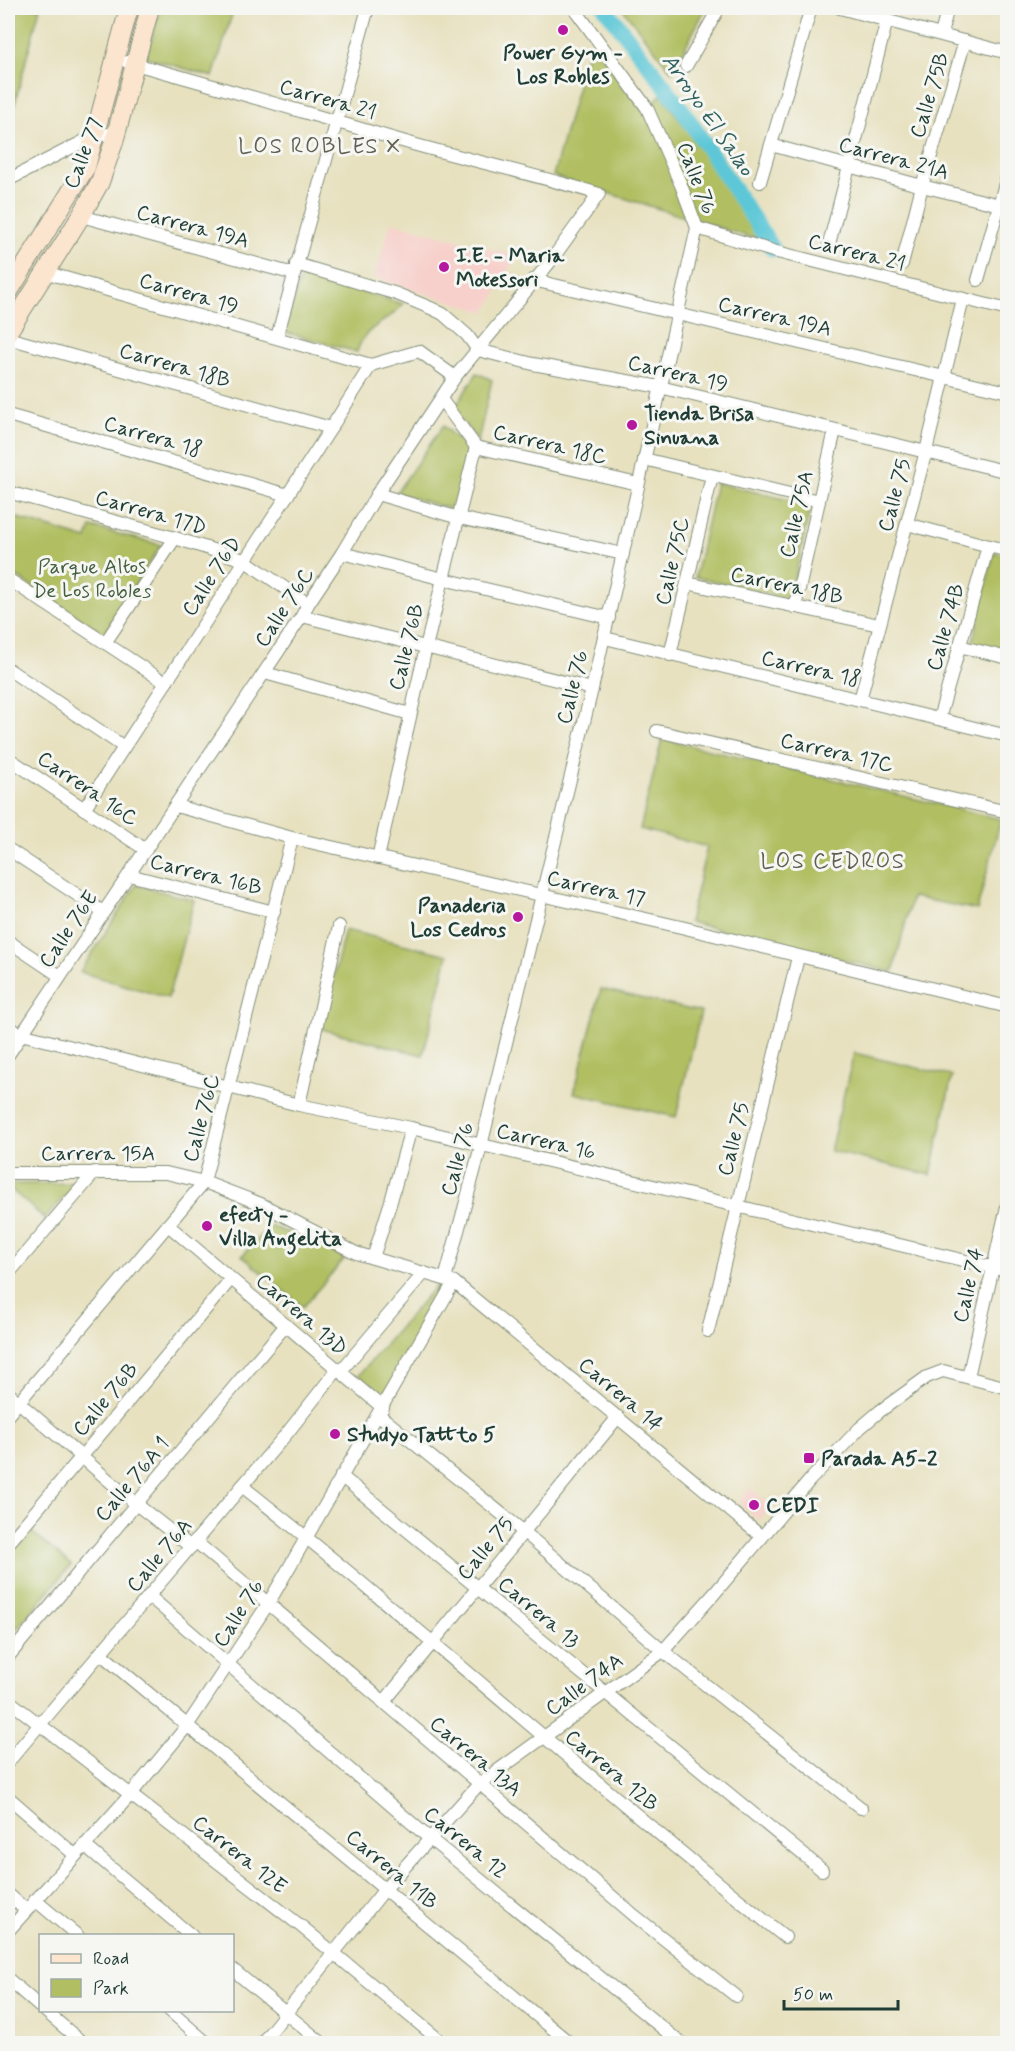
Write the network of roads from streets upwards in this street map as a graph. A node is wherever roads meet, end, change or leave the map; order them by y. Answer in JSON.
{"nodes":[{"id":1,"x":129,"y":8,"type":"edge"},
{"id":2,"x":150,"y":8,"type":"edge"},
{"id":3,"x":368,"y":8,"type":"edge"},
{"id":4,"x":574,"y":8,"type":"edge"},
{"id":5,"x":718,"y":8,"type":"edge"},
{"id":6,"x":811,"y":8,"type":"edge"},
{"id":7,"x":840,"y":8,"type":"edge"},
{"id":8,"x":948,"y":8,"type":"edge"},
{"id":9,"x":880,"y":15,"type":"edge"},
{"id":10,"x":941,"y":34,"type":"junction"},
{"id":11,"x":965,"y":41,"type":"junction"},
{"id":12,"x":1008,"y":53,"type":"edge"},
{"id":13,"x":115,"y":59,"type":"junction"},
{"id":14,"x":135,"y":64,"type":"junction"},
{"id":15,"x":686,"y":66,"type":"dead end"},
{"id":16,"x":336,"y":120,"type":"junction"},
{"id":17,"x":116,"y":133,"type":"junction"},
{"id":18,"x":94,"y":136,"type":"junction"},
{"id":19,"x":771,"y":145,"type":"junction"},
{"id":20,"x":849,"y":167,"type":"junction"},
{"id":21,"x":1008,"y":173,"type":"edge"},
{"id":22,"x":8,"y":180,"type":"edge"},
{"id":23,"x":760,"y":182,"type":"dead end"},
{"id":24,"x":922,"y":186,"type":"junction"},
{"id":25,"x":1003,"y":206,"type":"edge"},
{"id":26,"x":81,"y":216,"type":"junction"},
{"id":27,"x":697,"y":228,"type":"junction"},
{"id":28,"x":829,"y":244,"type":"dead end"},
{"id":29,"x":903,"y":264,"type":"dead end"},
{"id":30,"x":295,"y":269,"type":"junction"},
{"id":31,"x":44,"y":272,"type":"junction"},
{"id":32,"x":533,"y":280,"type":"junction"},
{"id":33,"x":978,"y":280,"type":"dead end"},
{"id":34,"x":8,"y":293,"type":"edge"},
{"id":35,"x":963,"y":299,"type":"junction"},
{"id":36,"x":1008,"y":310,"type":"edge"},
{"id":37,"x":679,"y":314,"type":"junction"},
{"id":38,"x":8,"y":332,"type":"edge"},
{"id":39,"x":8,"y":338,"type":"edge"},
{"id":40,"x":277,"y":338,"type":"junction"},
{"id":41,"x":478,"y":350,"type":"junction"},
{"id":42,"x":371,"y":365,"type":"junction"},
{"id":43,"x":455,"y":377,"type":"junction"},
{"id":44,"x":944,"y":377,"type":"junction"},
{"id":45,"x":660,"y":387,"type":"junction"},
{"id":46,"x":1008,"y":392,"type":"edge"},
{"id":47,"x":441,"y":399,"type":"junction"},
{"id":48,"x":8,"y":415,"type":"edge"},
{"id":49,"x":331,"y":428,"type":"junction"},
{"id":50,"x":835,"y":430,"type":"junction"},
{"id":51,"x":476,"y":447,"type":"junction"},
{"id":52,"x":926,"y":451,"type":"junction"},
{"id":53,"x":644,"y":459,"type":"junction"},
{"id":54,"x":1008,"y":472,"type":"edge"},
{"id":55,"x":712,"y":476,"type":"junction"},
{"id":56,"x":638,"y":484,"type":"junction"},
{"id":57,"x":8,"y":492,"type":"edge"},
{"id":58,"x":377,"y":494,"type":"junction"},
{"id":59,"x":288,"y":495,"type":"junction"},
{"id":60,"x":819,"y":501,"type":"junction"},
{"id":61,"x":459,"y":518,"type":"junction"},
{"id":62,"x":907,"y":524,"type":"junction"},
{"id":63,"x":175,"y":538,"type":"junction"},
{"id":64,"x":988,"y":546,"type":"junction"},
{"id":65,"x":1008,"y":551,"type":"edge"},
{"id":66,"x":342,"y":553,"type":"junction"},
{"id":67,"x":623,"y":554,"type":"junction"},
{"id":68,"x":244,"y":560,"type":"junction"},
{"id":69,"x":8,"y":579,"type":"edge"},
{"id":70,"x":442,"y":579,"type":"junction"},
{"id":71,"x":687,"y":583,"type":"junction"},
{"id":72,"x":308,"y":603,"type":"junction"},
{"id":73,"x":795,"y":607,"type":"junction"},
{"id":74,"x":302,"y":616,"type":"junction"},
{"id":75,"x":609,"y":618,"type":"junction"},
{"id":76,"x":879,"y":625,"type":"junction"},
{"id":77,"x":604,"y":638,"type":"junction"},
{"id":78,"x":105,"y":643,"type":"junction"},
{"id":79,"x":960,"y":646,"type":"junction"},
{"id":80,"x":426,"y":647,"type":"junction"},
{"id":81,"x":670,"y":655,"type":"junction"},
{"id":82,"x":1008,"y":658,"type":"edge"},
{"id":83,"x":8,"y":669,"type":"edge"},
{"id":84,"x":265,"y":673,"type":"junction"},
{"id":85,"x":166,"y":683,"type":"junction"},
{"id":86,"x":592,"y":689,"type":"junction"},
{"id":87,"x":860,"y":700,"type":"junction"},
{"id":88,"x":410,"y":714,"type":"junction"},
{"id":89,"x":939,"y":719,"type":"junction"},
{"id":90,"x":657,"y":731,"type":"dead end"},
{"id":91,"x":1008,"y":736,"type":"edge"},
{"id":92,"x":124,"y":747,"type":"junction"},
{"id":93,"x":8,"y":758,"type":"edge"},
{"id":94,"x":176,"y":806,"type":"junction"},
{"id":95,"x":84,"y":809,"type":"junction"},
{"id":96,"x":1008,"y":812,"type":"edge"},
{"id":97,"x":292,"y":838,"type":"junction"},
{"id":98,"x":8,"y":849,"type":"edge"},
{"id":99,"x":146,"y":850,"type":"junction"},
{"id":100,"x":378,"y":858,"type":"junction"},
{"id":101,"x":126,"y":880,"type":"junction"},
{"id":102,"x":542,"y":895,"type":"junction"},
{"id":103,"x":103,"y":912,"type":"junction"},
{"id":104,"x":273,"y":912,"type":"junction"},
{"id":105,"x":339,"y":927,"type":"dead end"},
{"id":106,"x":8,"y":941,"type":"edge"},
{"id":107,"x":798,"y":957,"type":"junction"},
{"id":108,"x":60,"y":976,"type":"junction"},
{"id":109,"x":1008,"y":1006,"type":"edge"},
{"id":110,"x":8,"y":1027,"type":"edge"},
{"id":111,"x":21,"y":1034,"type":"junction"},
{"id":112,"x":8,"y":1055,"type":"edge"},
{"id":113,"x":230,"y":1088,"type":"junction"},
{"id":114,"x":299,"y":1105,"type":"junction"},
{"id":115,"x":411,"y":1128,"type":"junction"},
{"id":116,"x":481,"y":1146,"type":"junction"},
{"id":117,"x":95,"y":1172,"type":"junction"},
{"id":118,"x":8,"y":1173,"type":"edge"},
{"id":119,"x":204,"y":1182,"type":"junction"},
{"id":120,"x":1008,"y":1202,"type":"edge"},
{"id":121,"x":737,"y":1206,"type":"junction"},
{"id":122,"x":168,"y":1225,"type":"junction"},
{"id":123,"x":373,"y":1258,"type":"junction"},
{"id":124,"x":992,"y":1267,"type":"junction"},
{"id":125,"x":1008,"y":1270,"type":"edge"},
{"id":126,"x":424,"y":1273,"type":"junction"},
{"id":127,"x":8,"y":1274,"type":"edge"},
{"id":128,"x":231,"y":1278,"type":"junction"},
{"id":129,"x":450,"y":1281,"type":"junction"},
{"id":130,"x":286,"y":1325,"type":"junction"},
{"id":131,"x":708,"y":1331,"type":"dead end"},
{"id":132,"x":338,"y":1371,"type":"junction"},
{"id":133,"x":968,"y":1377,"type":"junction"},
{"id":134,"x":1008,"y":1388,"type":"edge"},
{"id":135,"x":8,"y":1393,"type":"edge"},
{"id":136,"x":18,"y":1403,"type":"junction"},
{"id":137,"x":381,"y":1412,"type":"junction"},
{"id":138,"x":8,"y":1415,"type":"edge"},
{"id":139,"x":618,"y":1417,"type":"junction"},
{"id":140,"x":82,"y":1457,"type":"junction"},
{"id":141,"x":341,"y":1476,"type":"junction"},
{"id":142,"x":242,"y":1486,"type":"junction"},
{"id":143,"x":136,"y":1504,"type":"junction"},
{"id":144,"x":524,"y":1532,"type":"junction"},
{"id":145,"x":762,"y":1537,"type":"junction"},
{"id":146,"x":307,"y":1538,"type":"junction"},
{"id":147,"x":8,"y":1544,"type":"edge"},
{"id":148,"x":193,"y":1544,"type":"junction"},
{"id":149,"x":478,"y":1587,"type":"junction"},
{"id":150,"x":149,"y":1596,"type":"junction"},
{"id":151,"x":268,"y":1604,"type":"junction"},
{"id":152,"x":432,"y":1643,"type":"junction"},
{"id":153,"x":663,"y":1651,"type":"junction"},
{"id":154,"x":100,"y":1653,"type":"junction"},
{"id":155,"x":8,"y":1657,"type":"edge"},
{"id":156,"x":229,"y":1664,"type":"junction"},
{"id":157,"x":606,"y":1694,"type":"junction"},
{"id":158,"x":8,"y":1700,"type":"edge"},
{"id":159,"x":383,"y":1703,"type":"junction"},
{"id":160,"x":39,"y":1726,"type":"junction"},
{"id":161,"x":187,"y":1726,"type":"junction"},
{"id":162,"x":543,"y":1737,"type":"junction"},
{"id":163,"x":8,"y":1762,"type":"edge"},
{"id":164,"x":479,"y":1784,"type":"junction"},
{"id":165,"x":131,"y":1794,"type":"junction"},
{"id":166,"x":8,"y":1797,"type":"edge"},
{"id":167,"x":861,"y":1808,"type":"dead end"},
{"id":168,"x":429,"y":1838,"type":"junction"},
{"id":169,"x":84,"y":1845,"type":"junction"},
{"id":170,"x":75,"y":1855,"type":"junction"},
{"id":171,"x":822,"y":1870,"type":"dead end"},
{"id":172,"x":385,"y":1889,"type":"junction"},
{"id":173,"x":8,"y":1894,"type":"edge"},
{"id":174,"x":35,"y":1900,"type":"junction"},
{"id":175,"x":26,"y":1910,"type":"junction"},
{"id":176,"x":8,"y":1931,"type":"edge"},
{"id":177,"x":77,"y":1934,"type":"edge"},
{"id":178,"x":191,"y":1934,"type":"edge"},
{"id":179,"x":785,"y":1937,"type":"dead end"},
{"id":180,"x":333,"y":1952,"type":"junction"},
{"id":181,"x":234,"y":1971,"type":"edge"},
{"id":182,"x":8,"y":1979,"type":"edge"},
{"id":183,"x":736,"y":1996,"type":"dead end"},
{"id":184,"x":39,"y":2006,"type":"edge"},
{"id":185,"x":46,"y":2012,"type":"edge"},
{"id":186,"x":171,"y":2012,"type":"edge"},
{"id":187,"x":285,"y":2013,"type":"junction"},
{"id":188,"x":84,"y":2043,"type":"edge"},
{"id":189,"x":208,"y":2043,"type":"edge"},
{"id":190,"x":261,"y":2043,"type":"edge"},
{"id":191,"x":323,"y":2043,"type":"edge"},
{"id":192,"x":444,"y":2043,"type":"edge"},
{"id":193,"x":571,"y":2043,"type":"edge"},
{"id":194,"x":682,"y":2043,"type":"edge"}],
"edges":[{"from":1,"to":13,"type":"street","name":"Calle 77"},
{"from":2,"to":14,"type":"street","name":"Calle 77"},
{"from":3,"to":16,"type":"street"},
{"from":4,"to":27,"type":"street","name":"Calle 76"},
{"from":5,"to":15,"type":"street"},
{"from":6,"to":19,"type":"street"},
{"from":7,"to":9,"type":"street"},
{"from":8,"to":10,"type":"street","name":"Calle 75B"},
{"from":9,"to":10,"type":"street"},
{"from":9,"to":20,"type":"street"},
{"from":10,"to":11,"type":"street"},
{"from":11,"to":12,"type":"street"},
{"from":11,"to":24,"type":"street","name":"Calle 75B"},
{"from":13,"to":14,"type":"street","name":"Carrera 21"},
{"from":13,"to":18,"type":"street","name":"Calle 77"},
{"from":14,"to":16,"type":"street","name":"Carrera 21"},
{"from":14,"to":17,"type":"street","name":"Calle 77"},
{"from":16,"to":30,"type":"street"},
{"from":16,"to":32,"type":"street","name":"Carrera 21"},
{"from":17,"to":18,"type":"street"},
{"from":17,"to":26,"type":"street","name":"Calle 77"},
{"from":18,"to":22,"type":"street"},
{"from":18,"to":34,"type":"street","name":"Calle 77"},
{"from":19,"to":20,"type":"street","name":"Carrera 21A"},
{"from":19,"to":23,"type":"street"},
{"from":20,"to":24,"type":"street","name":"Carrera 21A"},
{"from":20,"to":28,"type":"street"},
{"from":21,"to":25,"type":"street"},
{"from":24,"to":25,"type":"street","name":"Carrera 21A"},
{"from":24,"to":29,"type":"street","name":"Calle 75B"},
{"from":25,"to":33,"type":"street"},
{"from":26,"to":30,"type":"street","name":"Carrera 19A"},
{"from":26,"to":31,"type":"street","name":"Calle 77"},
{"from":27,"to":35,"type":"street","name":"Carrera 21"},
{"from":27,"to":37,"type":"street","name":"Calle 76"},
{"from":30,"to":40,"type":"street"},
{"from":30,"to":41,"type":"street","name":"Carrera 19A"},
{"from":31,"to":38,"type":"street","name":"Calle 77"},
{"from":31,"to":40,"type":"street","name":"Carrera 19"},
{"from":32,"to":37,"type":"street","name":"Carrera 19A"},
{"from":32,"to":41,"type":"street"},
{"from":35,"to":36,"type":"street","name":"Carrera 21"},
{"from":35,"to":44,"type":"street","name":"Calle 75"},
{"from":37,"to":44,"type":"street","name":"Carrera 19A"},
{"from":37,"to":45,"type":"street","name":"Calle 76"},
{"from":39,"to":49,"type":"street","name":"Carrera 18B"},
{"from":40,"to":42,"type":"street","name":"Carrera 19"},
{"from":41,"to":43,"type":"street","name":"Calle 76C"},
{"from":41,"to":45,"type":"street","name":"Carrera 19"},
{"from":42,"to":43,"type":"street"},
{"from":42,"to":49,"type":"street","name":"Calle 76D"},
{"from":43,"to":47,"type":"street","name":"Calle 76C"},
{"from":44,"to":46,"type":"street","name":"Carrera 19A"},
{"from":44,"to":52,"type":"street","name":"Calle 75"},
{"from":45,"to":50,"type":"street","name":"Carrera 19"},
{"from":45,"to":53,"type":"street","name":"Calle 76"},
{"from":47,"to":51,"type":"street","name":"Carrera 18C"},
{"from":47,"to":58,"type":"street","name":"Calle 76C"},
{"from":48,"to":59,"type":"street","name":"Carrera 18"},
{"from":49,"to":59,"type":"street","name":"Calle 76D"},
{"from":50,"to":52,"type":"street","name":"Carrera 19"},
{"from":50,"to":60,"type":"street","name":"Calle 75A"},
{"from":51,"to":56,"type":"street","name":"Carrera 18C"},
{"from":51,"to":61,"type":"street","name":"Calle 76B"},
{"from":52,"to":54,"type":"street","name":"Carrera 19"},
{"from":52,"to":62,"type":"street","name":"Calle 75"},
{"from":53,"to":55,"type":"street"},
{"from":53,"to":56,"type":"street","name":"Calle 76"},
{"from":55,"to":60,"type":"street"},
{"from":55,"to":71,"type":"street","name":"Calle 75C"},
{"from":56,"to":67,"type":"street","name":"Calle 76"},
{"from":57,"to":63,"type":"street","name":"Carrera 17D"},
{"from":58,"to":61,"type":"street"},
{"from":58,"to":66,"type":"street","name":"Calle 76C"},
{"from":59,"to":68,"type":"street","name":"Calle 76D"},
{"from":60,"to":73,"type":"street","name":"Calle 75A"},
{"from":61,"to":67,"type":"street"},
{"from":61,"to":70,"type":"street","name":"Calle 76B"},
{"from":62,"to":64,"type":"street"},
{"from":62,"to":76,"type":"street","name":"Calle 75"},
{"from":63,"to":68,"type":"street","name":"Carrera 17D"},
{"from":63,"to":78,"type":"street"},
{"from":64,"to":65,"type":"street"},
{"from":64,"to":79,"type":"street","name":"Calle 74B"},
{"from":66,"to":70,"type":"street"},
{"from":66,"to":72,"type":"street","name":"Calle 76C"},
{"from":67,"to":75,"type":"street","name":"Calle 76"},
{"from":68,"to":72,"type":"street","name":"Carrera 17D"},
{"from":68,"to":85,"type":"street","name":"Calle 76D"},
{"from":69,"to":78,"type":"street"},
{"from":70,"to":75,"type":"street"},
{"from":70,"to":80,"type":"street","name":"Calle 76B"},
{"from":71,"to":73,"type":"street","name":"Carrera 18B"},
{"from":71,"to":81,"type":"street","name":"Calle 75C"},
{"from":72,"to":74,"type":"street","name":"Calle 76C"},
{"from":73,"to":76,"type":"street","name":"Carrera 18B"},
{"from":74,"to":80,"type":"street"},
{"from":74,"to":84,"type":"street","name":"Calle 76C"},
{"from":75,"to":77,"type":"street","name":"Calle 76"},
{"from":76,"to":87,"type":"street","name":"Calle 75"},
{"from":77,"to":81,"type":"street","name":"Carrera 18"},
{"from":77,"to":86,"type":"street","name":"Calle 76"},
{"from":78,"to":85,"type":"street"},
{"from":79,"to":82,"type":"street"},
{"from":79,"to":89,"type":"street","name":"Calle 74B"},
{"from":80,"to":86,"type":"street"},
{"from":80,"to":88,"type":"street","name":"Calle 76B"},
{"from":81,"to":87,"type":"street","name":"Carrera 18"},
{"from":83,"to":92,"type":"street"},
{"from":84,"to":88,"type":"street"},
{"from":84,"to":94,"type":"street","name":"Calle 76C"},
{"from":85,"to":92,"type":"street","name":"Calle 76D"},
{"from":86,"to":102,"type":"street","name":"Calle 76"},
{"from":87,"to":89,"type":"street","name":"Carrera 18"},
{"from":88,"to":100,"type":"street","name":"Calle 76B"},
{"from":89,"to":91,"type":"street","name":"Carrera 18"},
{"from":90,"to":96,"type":"street","name":"Carrera 17C"},
{"from":92,"to":95,"type":"street","name":"Calle 76D"},
{"from":93,"to":95,"type":"street","name":"Carrera 16C"},
{"from":94,"to":97,"type":"street","name":"Carrera 17"},
{"from":94,"to":99,"type":"street","name":"Calle 76C"},
{"from":95,"to":99,"type":"street","name":"Carrera 16C"},
{"from":97,"to":100,"type":"street","name":"Carrera 17"},
{"from":97,"to":104,"type":"street","name":"Calle 76C"},
{"from":98,"to":103,"type":"street"},
{"from":99,"to":101,"type":"street","name":"Calle 76C"},
{"from":100,"to":102,"type":"street","name":"Carrera 17"},
{"from":101,"to":103,"type":"street","name":"Calle 76E"},
{"from":101,"to":104,"type":"street","name":"Carrera 16B"},
{"from":102,"to":107,"type":"street","name":"Carrera 17"},
{"from":102,"to":116,"type":"street","name":"Calle 76"},
{"from":103,"to":108,"type":"street","name":"Calle 76E"},
{"from":104,"to":113,"type":"street","name":"Calle 76C"},
{"from":105,"to":114,"type":"street"},
{"from":106,"to":108,"type":"street"},
{"from":107,"to":109,"type":"street","name":"Carrera 17"},
{"from":107,"to":121,"type":"street","name":"Calle 75"},
{"from":108,"to":111,"type":"street","name":"Calle 76E"},
{"from":110,"to":111,"type":"street","name":"Carrera 16"},
{"from":111,"to":112,"type":"street","name":"Calle 76E"},
{"from":111,"to":113,"type":"street","name":"Carrera 16"},
{"from":113,"to":114,"type":"street","name":"Carrera 16"},
{"from":113,"to":119,"type":"street","name":"Calle 76C"},
{"from":114,"to":115,"type":"street","name":"Carrera 16"},
{"from":115,"to":116,"type":"street","name":"Carrera 16"},
{"from":115,"to":123,"type":"street"},
{"from":116,"to":121,"type":"street","name":"Carrera 16"},
{"from":116,"to":129,"type":"street","name":"Calle 76"},
{"from":117,"to":118,"type":"street","name":"Carrera 15A"},
{"from":117,"to":119,"type":"street","name":"Carrera 15A"},
{"from":117,"to":127,"type":"street"},
{"from":119,"to":122,"type":"street","name":"Calle 76C"},
{"from":119,"to":123,"type":"street","name":"Carrera 15A"},
{"from":120,"to":124,"type":"street","name":"Calle 74"},
{"from":121,"to":124,"type":"street","name":"Carrera 16"},
{"from":121,"to":131,"type":"street","name":"Calle 75"},
{"from":122,"to":128,"type":"street","name":"Carrera 13D"},
{"from":122,"to":136,"type":"street","name":"Calle 76C"},
{"from":123,"to":126,"type":"street","name":"Carrera 15A"},
{"from":124,"to":125,"type":"street","name":"Carrera 16"},
{"from":124,"to":133,"type":"street","name":"Calle 74"},
{"from":126,"to":129,"type":"street","name":"Carrera 15A"},
{"from":126,"to":132,"type":"street","name":"Calle 76A"},
{"from":128,"to":130,"type":"street","name":"Carrera 13D"},
{"from":128,"to":140,"type":"street","name":"Calle 76B"},
{"from":129,"to":137,"type":"street","name":"Calle 76"},
{"from":129,"to":139,"type":"street","name":"Carrera 14"},
{"from":130,"to":132,"type":"street","name":"Carrera 13D"},
{"from":130,"to":143,"type":"street","name":"Calle 76A 1"},
{"from":132,"to":137,"type":"street","name":"Carrera 13D"},
{"from":132,"to":142,"type":"street","name":"Calle 76A"},
{"from":133,"to":134,"type":"street"},
{"from":133,"to":145,"type":"street","name":"Calle 74A"},
{"from":135,"to":136,"type":"street","name":"Carrera 13A"},
{"from":136,"to":138,"type":"street","name":"Calle 76C"},
{"from":136,"to":140,"type":"street","name":"Carrera 13A"},
{"from":137,"to":141,"type":"street","name":"Calle 76"},
{"from":137,"to":144,"type":"street"},
{"from":139,"to":144,"type":"street","name":"Calle 75"},
{"from":139,"to":145,"type":"street","name":"Carrera 14"},
{"from":140,"to":143,"type":"street","name":"Carrera 13A"},
{"from":140,"to":147,"type":"street","name":"Calle 76B"},
{"from":141,"to":146,"type":"street","name":"Calle 76"},
{"from":141,"to":149,"type":"street","name":"Carrera 13"},
{"from":142,"to":146,"type":"street","name":"Carrera 12B"},
{"from":142,"to":148,"type":"street","name":"Calle 76A"},
{"from":143,"to":148,"type":"street","name":"Carrera 13A"},
{"from":143,"to":155,"type":"street","name":"Calle 76A 1"},
{"from":144,"to":149,"type":"street","name":"Calle 75"},
{"from":144,"to":153,"type":"street"},
{"from":145,"to":153,"type":"street","name":"Calle 74A"},
{"from":146,"to":151,"type":"street","name":"Calle 76"},
{"from":146,"to":152,"type":"street","name":"Carrera 12B"},
{"from":148,"to":150,"type":"street","name":"Calle 76A"},
{"from":148,"to":151,"type":"street","name":"Carrera 13A"},
{"from":149,"to":152,"type":"street","name":"Calle 75"},
{"from":149,"to":157,"type":"street","name":"Carrera 13"},
{"from":150,"to":154,"type":"street","name":"Calle 76A"},
{"from":150,"to":156,"type":"street","name":"Carrera 12"},
{"from":151,"to":156,"type":"street","name":"Calle 76"},
{"from":151,"to":159,"type":"street","name":"Carrera 13A"},
{"from":152,"to":159,"type":"street","name":"Calle 75"},
{"from":152,"to":162,"type":"street","name":"Carrera 12B"},
{"from":153,"to":157,"type":"street","name":"Calle 74A"},
{"from":153,"to":167,"type":"street"},
{"from":154,"to":160,"type":"street","name":"Calle 76A"},
{"from":154,"to":161,"type":"street","name":"Carrera 11B"},
{"from":156,"to":161,"type":"street","name":"Calle 76"},
{"from":156,"to":168,"type":"street","name":"Carrera 12"},
{"from":157,"to":162,"type":"street","name":"Calle 74A"},
{"from":157,"to":171,"type":"street","name":"Carrera 13"},
{"from":158,"to":160,"type":"street","name":"Carrera 12E"},
{"from":159,"to":164,"type":"street","name":"Carrera 13A"},
{"from":160,"to":163,"type":"street","name":"Calle 76A"},
{"from":160,"to":165,"type":"street","name":"Carrera 12E"},
{"from":161,"to":165,"type":"street","name":"Calle 76"},
{"from":161,"to":172,"type":"street","name":"Carrera 11B"},
{"from":162,"to":164,"type":"street","name":"Calle 74A"},
{"from":162,"to":179,"type":"street","name":"Carrera 12B"},
{"from":164,"to":168,"type":"street","name":"Calle 74A"},
{"from":164,"to":183,"type":"street","name":"Carrera 13A"},
{"from":165,"to":169,"type":"street","name":"Calle 76"},
{"from":165,"to":180,"type":"street","name":"Carrera 12E"},
{"from":166,"to":170,"type":"street"},
{"from":168,"to":172,"type":"street","name":"Calle 74A"},
{"from":168,"to":194,"type":"street","name":"Carrera 12"},
{"from":169,"to":170,"type":"street","name":"Calle 76"},
{"from":169,"to":178,"type":"street"},
{"from":170,"to":174,"type":"street","name":"Calle 76"},
{"from":172,"to":180,"type":"street","name":"Calle 74A"},
{"from":172,"to":193,"type":"street","name":"Carrera 11B"},
{"from":173,"to":175,"type":"street"},
{"from":174,"to":175,"type":"street","name":"Calle 76"},
{"from":174,"to":177,"type":"street"},
{"from":175,"to":176,"type":"street","name":"Calle 76"},
{"from":180,"to":187,"type":"street","name":"Calle 74A"},
{"from":180,"to":192,"type":"street","name":"Carrera 12E"},
{"from":181,"to":187,"type":"street"},
{"from":182,"to":184,"type":"street"},
{"from":185,"to":188,"type":"street"},
{"from":186,"to":189,"type":"street"},
{"from":187,"to":190,"type":"street","name":"Calle 74A"},
{"from":187,"to":191,"type":"street"}]}
